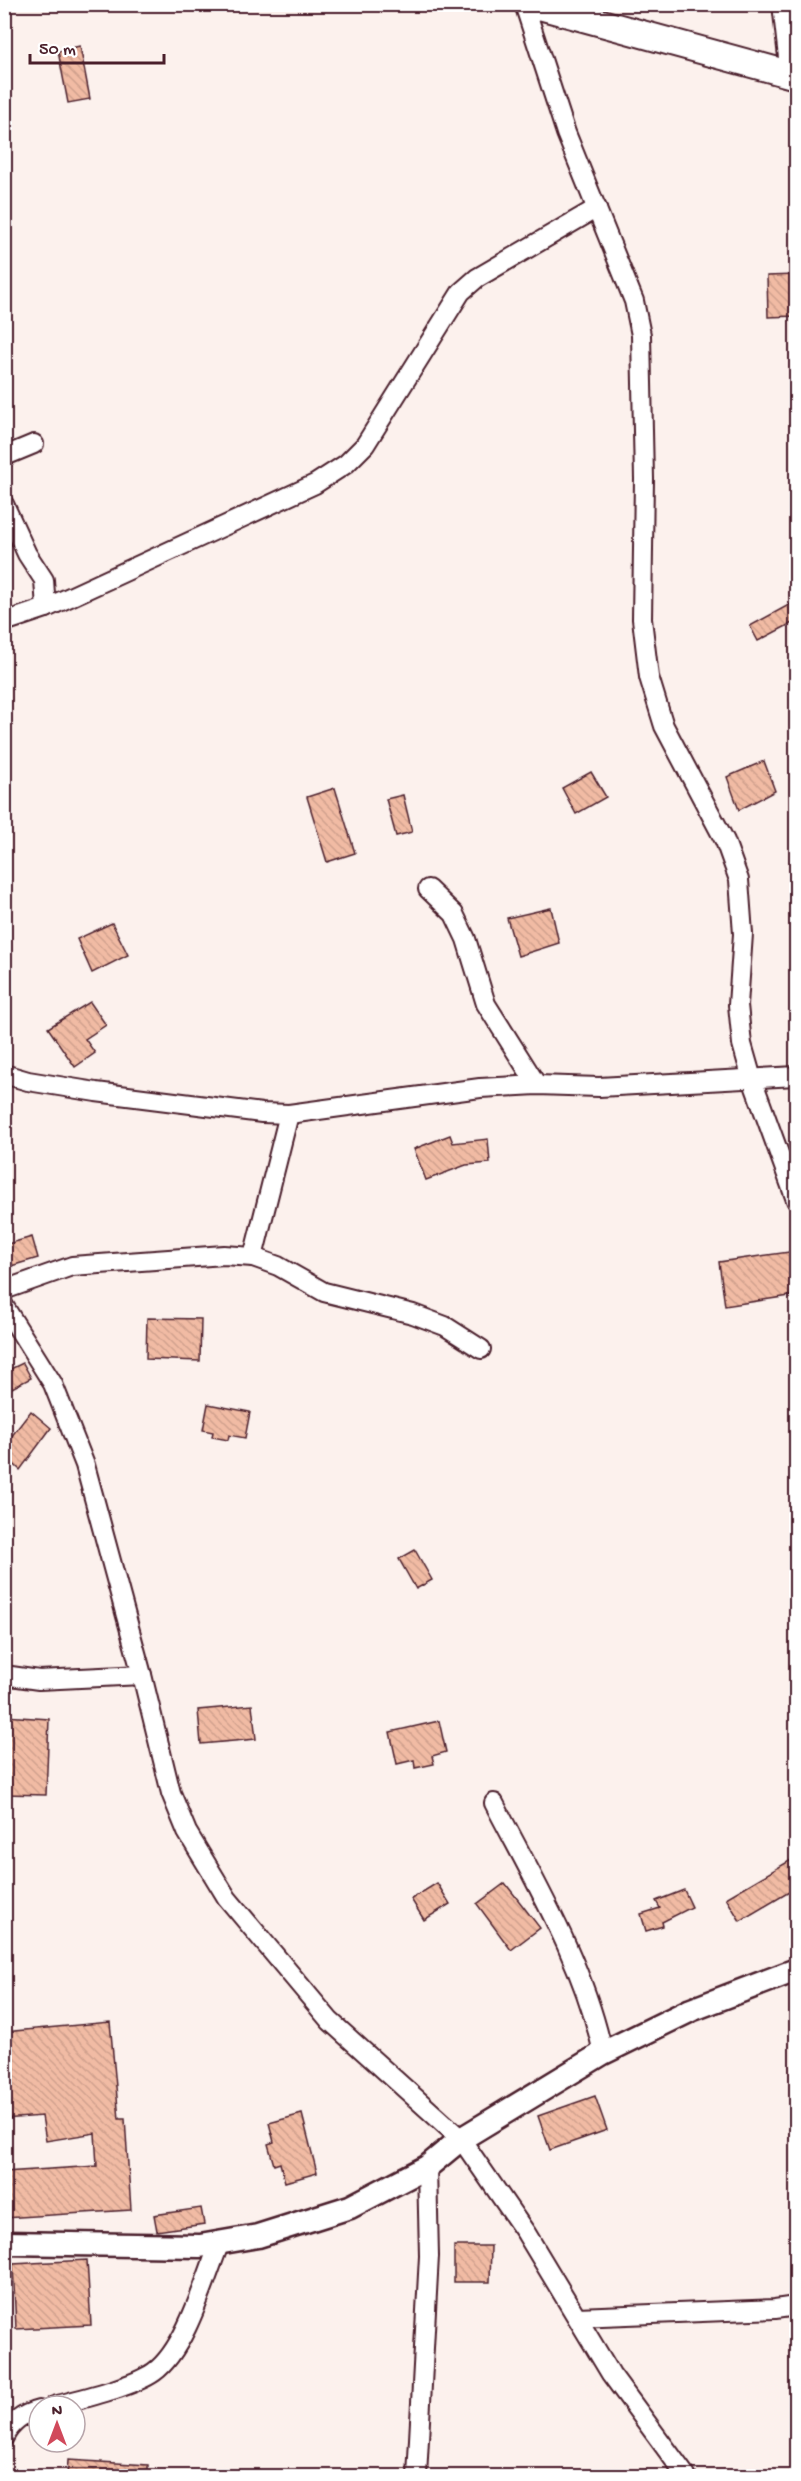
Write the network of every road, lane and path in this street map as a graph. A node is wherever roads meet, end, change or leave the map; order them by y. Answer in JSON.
{"nodes":[{"id":1,"x":524,"y":4,"type":"edge"},
{"id":2,"x":532,"y":4,"type":"edge"},
{"id":3,"x":782,"y":4,"type":"edge"},
{"id":4,"x":794,"y":75,"type":"edge"},
{"id":5,"x":597,"y":208,"type":"junction"},
{"id":6,"x":34,"y":444,"type":"dead end"},
{"id":7,"x":4,"y":459,"type":"edge"},
{"id":8,"x":4,"y":504,"type":"edge"},
{"id":9,"x":46,"y":608,"type":"junction"},
{"id":10,"x":4,"y":622,"type":"edge"},
{"id":11,"x":428,"y":889,"type":"dead end"},
{"id":12,"x":4,"y":1074,"type":"edge"},
{"id":13,"x":796,"y":1077,"type":"edge"},
{"id":14,"x":752,"y":1078,"type":"junction"},
{"id":15,"x":537,"y":1085,"type":"junction"},
{"id":16,"x":289,"y":1114,"type":"junction"},
{"id":17,"x":796,"y":1200,"type":"edge"},
{"id":18,"x":253,"y":1257,"type":"junction"},
{"id":19,"x":4,"y":1290,"type":"edge"},
{"id":20,"x":4,"y":1306,"type":"edge"},
{"id":21,"x":481,"y":1349,"type":"dead end"},
{"id":22,"x":4,"y":1675,"type":"edge"},
{"id":23,"x":142,"y":1676,"type":"junction"},
{"id":24,"x":494,"y":1803,"type":"dead end"},
{"id":25,"x":796,"y":1970,"type":"edge"},
{"id":26,"x":603,"y":2054,"type":"junction"},
{"id":27,"x":461,"y":2139,"type":"junction"},
{"id":28,"x":427,"y":2167,"type":"junction"},
{"id":29,"x":220,"y":2242,"type":"junction"},
{"id":30,"x":4,"y":2243,"type":"edge"},
{"id":31,"x":796,"y":2306,"type":"edge"},
{"id":32,"x":577,"y":2317,"type":"junction"},
{"id":33,"x":87,"y":2395,"type":"edge"},
{"id":34,"x":27,"y":2414,"type":"edge"},
{"id":35,"x":4,"y":2437,"type":"edge"},
{"id":36,"x":417,"y":2476,"type":"edge"},
{"id":37,"x":686,"y":2476,"type":"edge"}],
"edges":[{"from":1,"to":5,"type":"street"},
{"from":2,"to":4,"type":"main road"},
{"from":3,"to":4,"type":"street"},
{"from":5,"to":9,"type":"street"},
{"from":5,"to":14,"type":"street"},
{"from":6,"to":7,"type":"street"},
{"from":8,"to":9,"type":"street"},
{"from":9,"to":10,"type":"street"},
{"from":11,"to":15,"type":"street"},
{"from":12,"to":16,"type":"street"},
{"from":13,"to":14,"type":"street"},
{"from":14,"to":15,"type":"street"},
{"from":14,"to":17,"type":"street"},
{"from":15,"to":16,"type":"street"},
{"from":16,"to":18,"type":"street"},
{"from":18,"to":19,"type":"street"},
{"from":18,"to":21,"type":"street"},
{"from":20,"to":23,"type":"street"},
{"from":22,"to":23,"type":"street"},
{"from":23,"to":27,"type":"street"},
{"from":24,"to":26,"type":"street"},
{"from":25,"to":26,"type":"street"},
{"from":26,"to":27,"type":"street"},
{"from":27,"to":28,"type":"street"},
{"from":27,"to":32,"type":"street"},
{"from":28,"to":29,"type":"street"},
{"from":28,"to":36,"type":"street"},
{"from":29,"to":30,"type":"street"},
{"from":29,"to":33,"type":"street"},
{"from":31,"to":32,"type":"street"},
{"from":32,"to":37,"type":"street"},
{"from":34,"to":35,"type":"street"}]}
